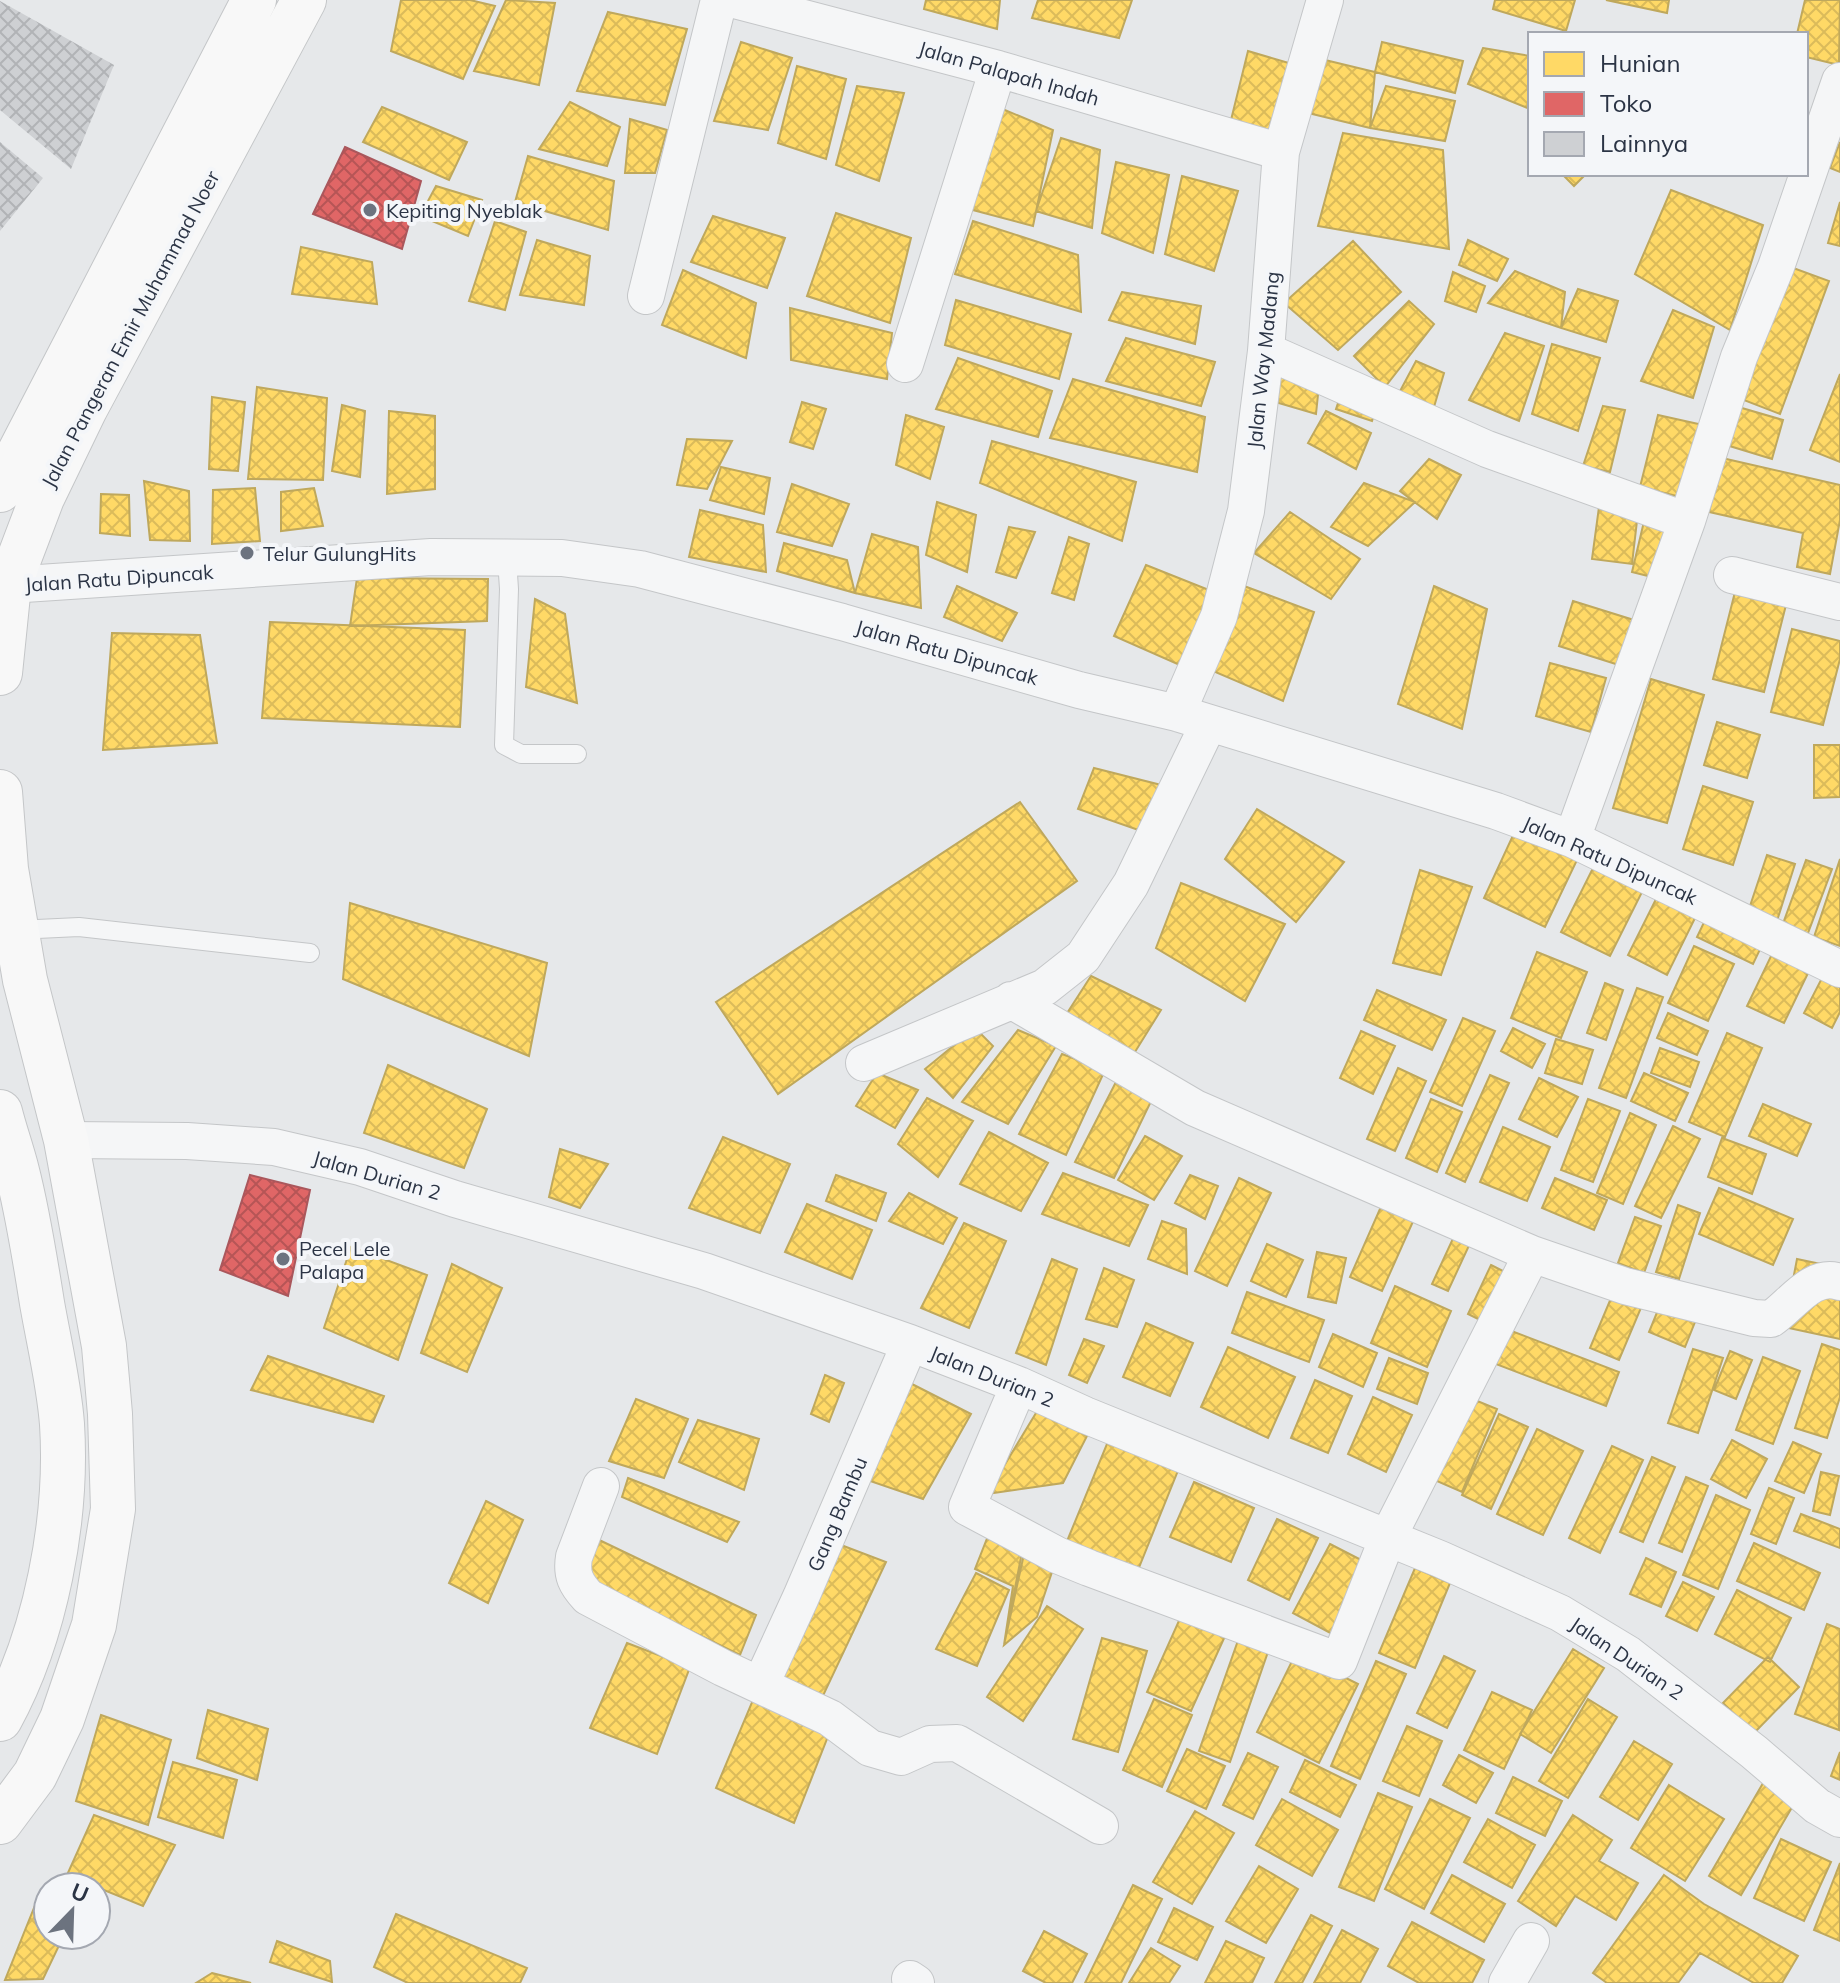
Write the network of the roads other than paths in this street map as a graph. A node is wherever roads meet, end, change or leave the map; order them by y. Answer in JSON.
{"nodes":[{"id":1,"x":254,"y":0,"type":"edge"},
{"id":2,"x":304,"y":0,"type":"edge"},
{"id":3,"x":719,"y":0,"type":"edge"},
{"id":4,"x":735,"y":0,"type":"edge"},
{"id":5,"x":1325,"y":0,"type":"edge"},
{"id":6,"x":998,"y":69,"type":"junction"},
{"id":7,"x":1840,"y":81,"type":"edge"},
{"id":8,"x":1281,"y":152,"type":"junction"},
{"id":9,"x":1808,"y":174,"type":"edge"},
{"id":10,"x":1807,"y":176,"type":"edge"},
{"id":11,"x":646,"y":296,"type":"dead end"},
{"id":12,"x":1266,"y":351,"type":"junction"},
{"id":13,"x":905,"y":364,"type":"dead end"},
{"id":14,"x":68,"y":400,"type":"junction"},
{"id":15,"x":0,"y":490,"type":"edge"},
{"id":16,"x":1687,"y":521,"type":"junction"},
{"id":17,"x":507,"y":559,"type":"junction"},
{"id":18,"x":1732,"y":575,"type":"dead end"},
{"id":19,"x":9,"y":585,"type":"junction"},
{"id":20,"x":1840,"y":602,"type":"edge"},
{"id":21,"x":0,"y":673,"type":"edge"},
{"id":22,"x":1193,"y":718,"type":"junction"},
{"id":23,"x":577,"y":754,"type":"dead end"},
{"id":24,"x":0,"y":792,"type":"edge"},
{"id":25,"x":0,"y":804,"type":"edge"},
{"id":26,"x":1572,"y":839,"type":"junction"},
{"id":27,"x":16,"y":930,"type":"junction"},
{"id":28,"x":310,"y":953,"type":"dead end"},
{"id":29,"x":1840,"y":969,"type":"edge"},
{"id":30,"x":1011,"y":1000,"type":"junction"},
{"id":31,"x":864,"y":1063,"type":"dead end"},
{"id":32,"x":0,"y":1112,"type":"edge"},
{"id":33,"x":66,"y":1140,"type":"junction"},
{"id":34,"x":9,"y":1173,"type":"edge"},
{"id":35,"x":1532,"y":1254,"type":"junction"},
{"id":36,"x":89,"y":1278,"type":"junction"},
{"id":37,"x":1840,"y":1282,"type":"edge"},
{"id":38,"x":39,"y":1285,"type":"junction"},
{"id":39,"x":910,"y":1343,"type":"junction"},
{"id":40,"x":1019,"y":1385,"type":"junction"},
{"id":41,"x":601,"y":1486,"type":"dead end"},
{"id":42,"x":1388,"y":1537,"type":"junction"},
{"id":43,"x":761,"y":1684,"type":"junction"},
{"id":44,"x":0,"y":1719,"type":"edge"},
{"id":45,"x":0,"y":1726,"type":"edge"},
{"id":46,"x":49,"y":1749,"type":"junction"},
{"id":47,"x":1840,"y":1819,"type":"edge"},
{"id":48,"x":0,"y":1822,"type":"edge"},
{"id":49,"x":1100,"y":1826,"type":"dead end"},
{"id":50,"x":1531,"y":1941,"type":"dead end"},
{"id":51,"x":1507,"y":1983,"type":"edge"}],
"edges":[{"from":1,"to":14,"type":"main road","name":"Jalan Pangeran Emir Muhammad Noer"},
{"from":2,"to":14,"type":"main road","name":"Jalan Pangeran Emir Muhammad Noer"},
{"from":3,"to":11,"type":"street"},
{"from":4,"to":6,"type":"street","name":"Jalan Palapah Indah"},
{"from":5,"to":8,"type":"street","name":"Jalan Way Madang"},
{"from":6,"to":8,"type":"street","name":"Jalan Palapah Indah"},
{"from":6,"to":13,"type":"street"},
{"from":7,"to":9,"type":"street"},
{"from":8,"to":12,"type":"street","name":"Jalan Way Madang"},
{"from":10,"to":16,"type":"street"},
{"from":12,"to":16,"type":"street"},
{"from":12,"to":22,"type":"street","name":"Jalan Way Madang"},
{"from":14,"to":15,"type":"main road","name":"Jalan Pangeran Emir Muhammad Noer"},
{"from":14,"to":19,"type":"main road","name":"Jalan Pangeran Emir Muhammad Noer"},
{"from":16,"to":26,"type":"street"},
{"from":17,"to":19,"type":"street","name":"Jalan Ratu Dipuncak"},
{"from":17,"to":22,"type":"street","name":"Jalan Ratu Dipuncak"},
{"from":17,"to":23,"type":"lane"},
{"from":18,"to":20,"type":"street"},
{"from":19,"to":21,"type":"main road","name":"Jalan Pangeran Emir Muhammad Noer"},
{"from":22,"to":26,"type":"street","name":"Jalan Ratu Dipuncak"},
{"from":22,"to":30,"type":"street","name":"Jalan Way Madang"},
{"from":24,"to":25,"type":"main road"},
{"from":25,"to":27,"type":"main road"},
{"from":26,"to":29,"type":"street","name":"Jalan Ratu Dipuncak"},
{"from":27,"to":28,"type":"lane"},
{"from":27,"to":33,"type":"main road"},
{"from":30,"to":31,"type":"street","name":"Jalan Way Madang"},
{"from":30,"to":35,"type":"street"},
{"from":32,"to":34,"type":"main road"},
{"from":33,"to":36,"type":"main road"},
{"from":33,"to":39,"type":"street","name":"Jalan Durian 2"},
{"from":34,"to":38,"type":"main road"},
{"from":35,"to":37,"type":"street"},
{"from":35,"to":42,"type":"street"},
{"from":36,"to":38,"type":"main road"},
{"from":36,"to":46,"type":"main road"},
{"from":38,"to":44,"type":"main road"},
{"from":39,"to":40,"type":"street","name":"Jalan Durian 2"},
{"from":39,"to":43,"type":"street","name":"Gang Bambu"},
{"from":40,"to":42,"type":"street","name":"Jalan Durian 2"},
{"from":40,"to":42,"type":"street"},
{"from":41,"to":43,"type":"street"},
{"from":42,"to":47,"type":"street","name":"Jalan Durian 2"},
{"from":43,"to":49,"type":"street"},
{"from":45,"to":46,"type":"main road"},
{"from":46,"to":48,"type":"main road"},
{"from":50,"to":51,"type":"street"}]}
